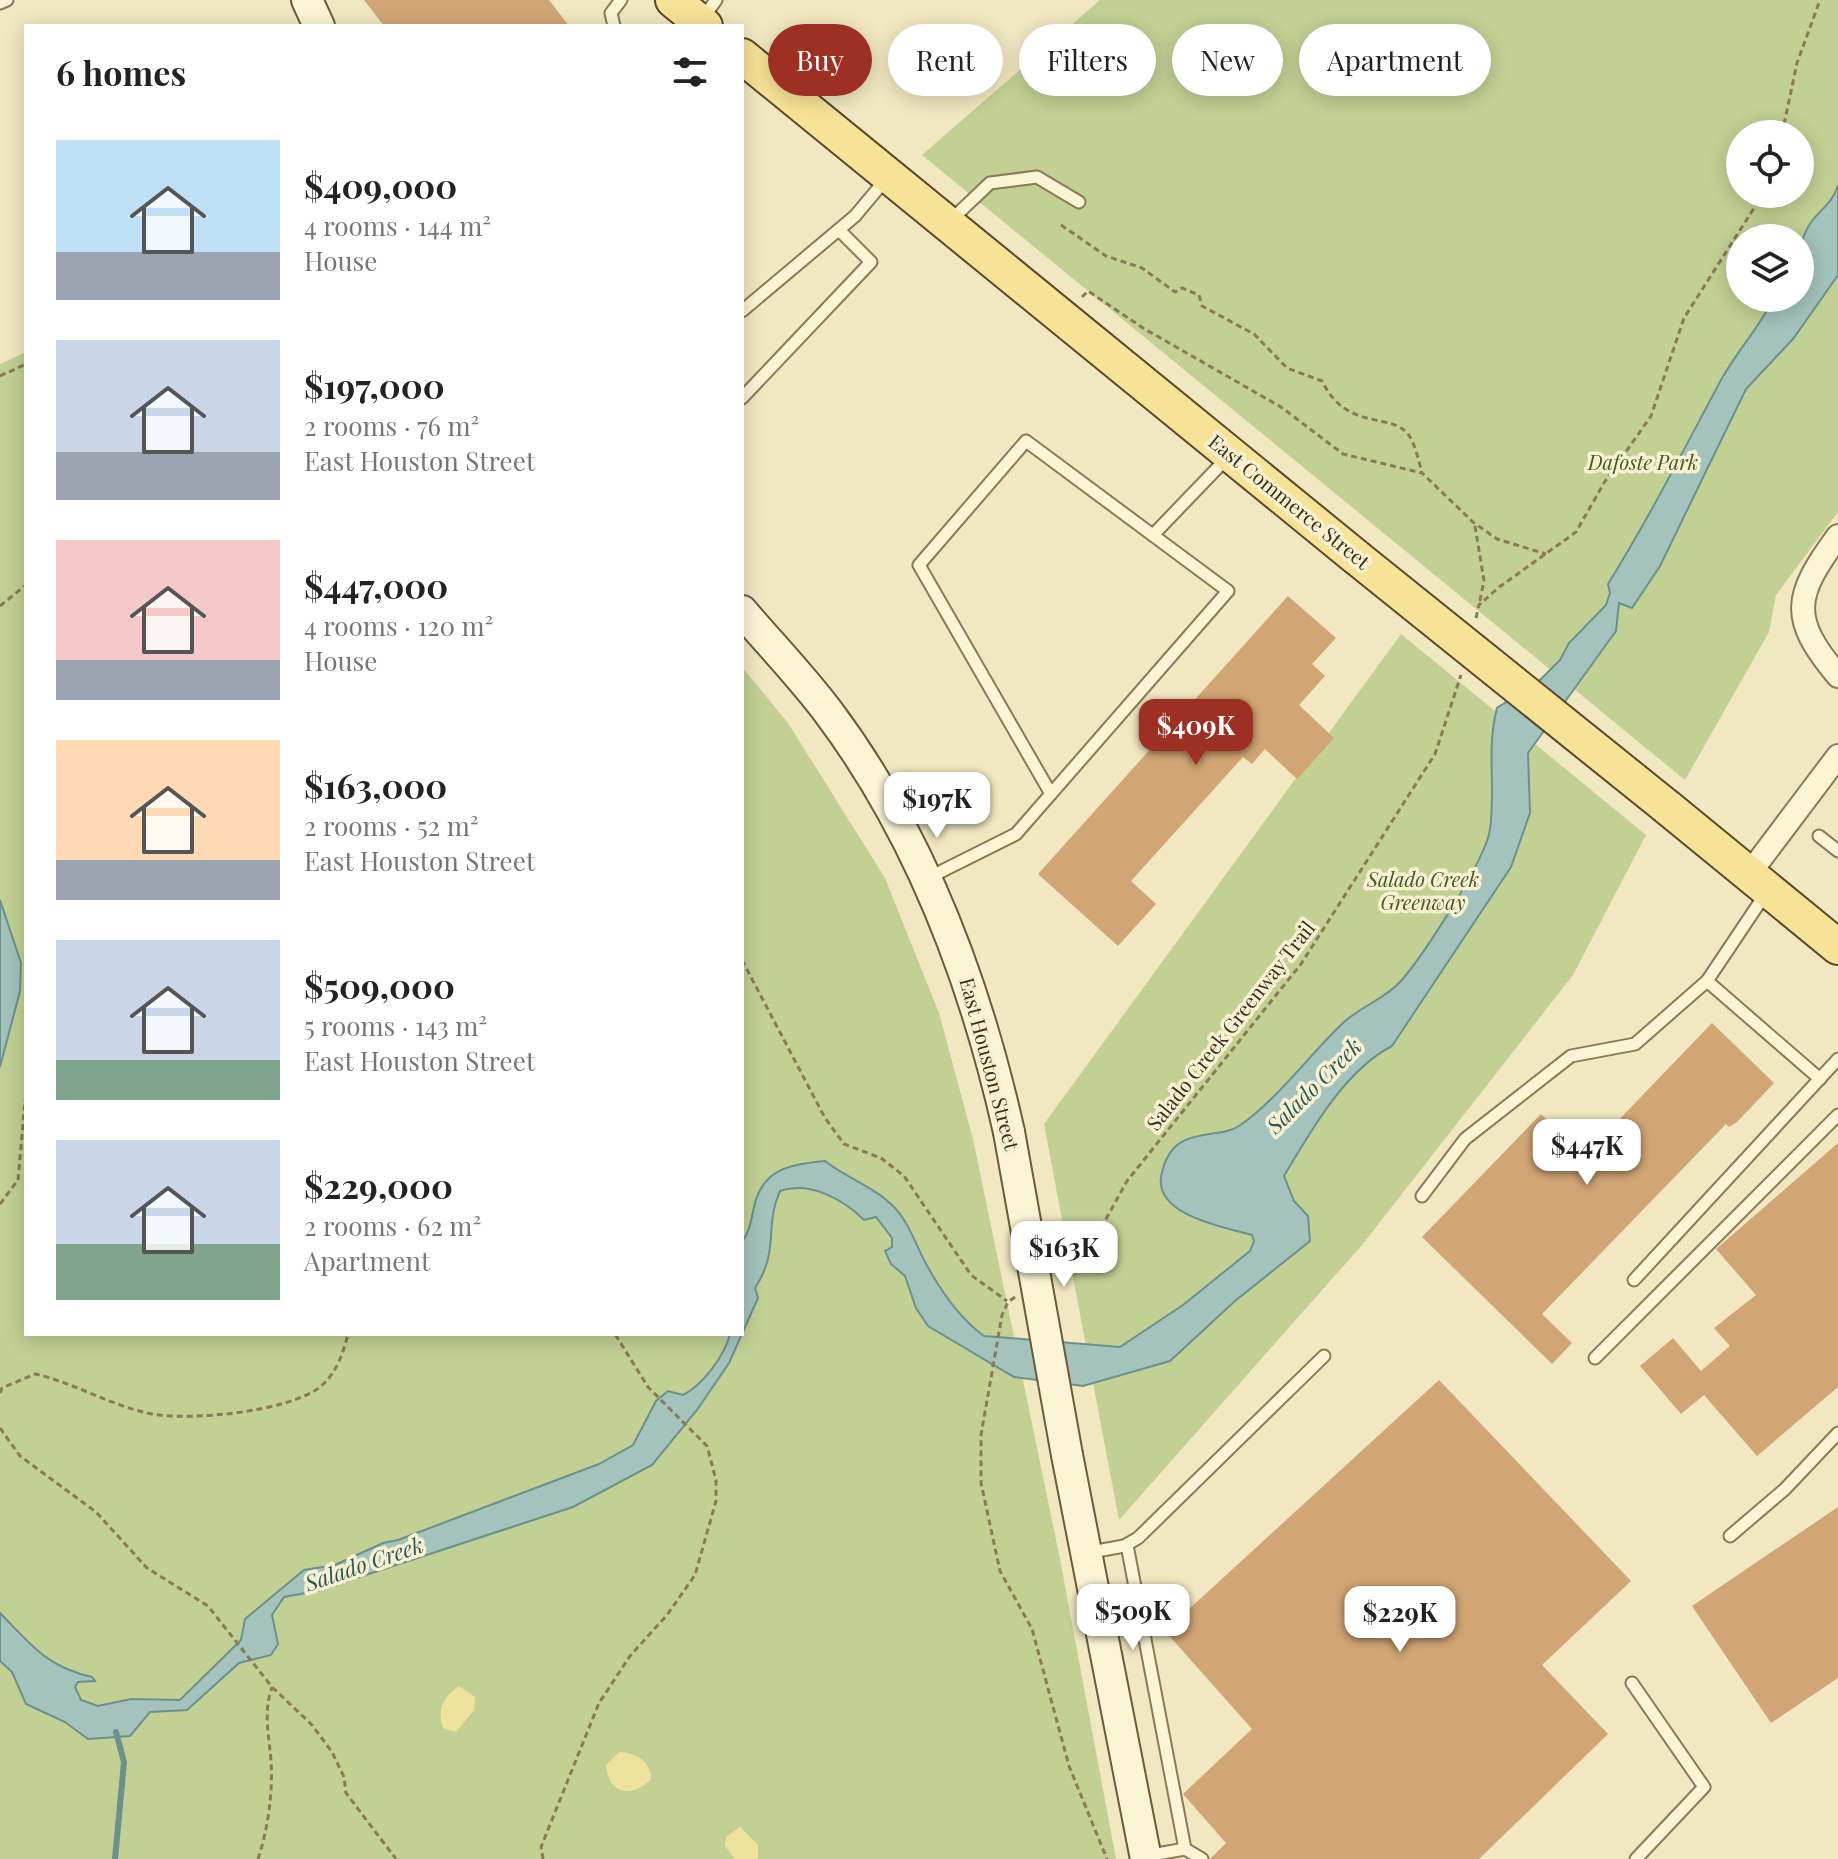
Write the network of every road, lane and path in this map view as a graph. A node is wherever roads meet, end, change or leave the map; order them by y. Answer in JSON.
{"nodes":[{"id":1,"x":7,"y":0,"type":"edge"},
{"id":2,"x":307,"y":0,"type":"edge"},
{"id":3,"x":621,"y":0,"type":"edge"},
{"id":4,"x":673,"y":0,"type":"edge"},
{"id":5,"x":1820,"y":0,"type":"edge"},
{"id":6,"x":0,"y":3,"type":"edge"},
{"id":7,"x":707,"y":16,"type":"edge"},
{"id":8,"x":318,"y":24,"type":"edge"},
{"id":9,"x":614,"y":24,"type":"edge"},
{"id":10,"x":744,"y":58,"type":"edge"},
{"id":11,"x":1785,"y":120,"type":"edge"},
{"id":12,"x":889,"y":175,"type":"junction"},
{"id":13,"x":1079,"y":202,"type":"dead end"},
{"id":14,"x":1754,"y":208,"type":"edge"},
{"id":15,"x":948,"y":223,"type":"junction"},
{"id":16,"x":1061,"y":225,"type":"dead end"},
{"id":17,"x":839,"y":230,"type":"junction"},
{"id":18,"x":744,"y":309,"type":"edge"},
{"id":19,"x":1062,"y":317,"type":"junction"},
{"id":20,"x":24,"y":365,"type":"edge"},
{"id":21,"x":0,"y":376,"type":"edge"},
{"id":22,"x":744,"y":396,"type":"edge"},
{"id":23,"x":1230,"y":454,"type":"junction"},
{"id":24,"x":1422,"y":473,"type":"junction"},
{"id":25,"x":1604,"y":483,"type":"dead end"},
{"id":26,"x":1474,"y":523,"type":"junction"},
{"id":27,"x":1153,"y":535,"type":"junction"},
{"id":28,"x":1838,"y":536,"type":"edge"},
{"id":29,"x":1546,"y":554,"type":"dead end"},
{"id":30,"x":24,"y":587,"type":"edge"},
{"id":31,"x":1479,"y":605,"type":"dead end"},
{"id":32,"x":0,"y":606,"type":"edge"},
{"id":33,"x":744,"y":613,"type":"edge"},
{"id":34,"x":1838,"y":676,"type":"edge"},
{"id":35,"x":1838,"y":757,"type":"edge"},
{"id":36,"x":1051,"y":794,"type":"junction"},
{"id":37,"x":1405,"y":806,"type":"dead end"},
{"id":38,"x":1819,"y":836,"type":"dead end"},
{"id":39,"x":1838,"y":851,"type":"edge"},
{"id":40,"x":926,"y":880,"type":"junction"},
{"id":41,"x":1759,"y":882,"type":"junction"},
{"id":42,"x":1838,"y":947,"type":"edge"},
{"id":43,"x":744,"y":964,"type":"edge"},
{"id":44,"x":1707,"y":981,"type":"junction"},
{"id":45,"x":1838,"y":1059,"type":"edge"},
{"id":46,"x":1820,"y":1079,"type":"junction"},
{"id":47,"x":24,"y":1113,"type":"edge"},
{"id":48,"x":1838,"y":1115,"type":"edge"},
{"id":49,"x":1422,"y":1196,"type":"dead end"},
{"id":50,"x":0,"y":1204,"type":"edge"},
{"id":51,"x":1105,"y":1223,"type":"dead end"},
{"id":52,"x":1634,"y":1280,"type":"dead end"},
{"id":53,"x":347,"y":1336,"type":"edge"},
{"id":54,"x":616,"y":1336,"type":"edge"},
{"id":55,"x":1324,"y":1356,"type":"dead end"},
{"id":56,"x":1595,"y":1358,"type":"dead end"},
{"id":57,"x":0,"y":1393,"type":"edge"},
{"id":58,"x":0,"y":1428,"type":"edge"},
{"id":59,"x":1838,"y":1433,"type":"edge"},
{"id":60,"x":1730,"y":1536,"type":"dead end"},
{"id":61,"x":1127,"y":1545,"type":"junction"},
{"id":62,"x":1085,"y":1553,"type":"junction"},
{"id":63,"x":1632,"y":1683,"type":"dead end"},
{"id":64,"x":272,"y":1687,"type":"junction"},
{"id":65,"x":1185,"y":1849,"type":"junction"},
{"id":66,"x":1146,"y":1858,"type":"edge"},
{"id":67,"x":258,"y":1859,"type":"edge"},
{"id":68,"x":396,"y":1859,"type":"edge"},
{"id":69,"x":543,"y":1859,"type":"edge"},
{"id":70,"x":1107,"y":1859,"type":"edge"},
{"id":71,"x":1202,"y":1859,"type":"edge"},
{"id":72,"x":1636,"y":1859,"type":"edge"}],
"edges":[{"from":1,"to":6,"type":"lane"},
{"from":2,"to":8,"type":"main road"},
{"from":3,"to":9,"type":"lane"},
{"from":4,"to":7,"type":"main road"},
{"from":5,"to":11,"type":"path"},
{"from":10,"to":12,"type":"main road","name":"East Commerce Street"},
{"from":12,"to":15,"type":"main road","name":"East Commerce Street"},
{"from":12,"to":17,"type":"lane"},
{"from":13,"to":15,"type":"lane"},
{"from":14,"to":25,"type":"path"},
{"from":15,"to":19,"type":"main road","name":"East Commerce Street"},
{"from":16,"to":24,"type":"path"},
{"from":17,"to":18,"type":"lane"},
{"from":17,"to":22,"type":"lane"},
{"from":19,"to":23,"type":"main road","name":"East Commerce Street"},
{"from":19,"to":24,"type":"path"},
{"from":20,"to":21,"type":"path"},
{"from":23,"to":27,"type":"lane"},
{"from":23,"to":41,"type":"main road","name":"East Commerce Street","bridge":true},
{"from":24,"to":26,"type":"path"},
{"from":26,"to":29,"type":"path"},
{"from":26,"to":31,"type":"path"},
{"from":27,"to":36,"type":"lane"},
{"from":27,"to":36,"type":"lane"},
{"from":28,"to":34,"type":"street"},
{"from":30,"to":32,"type":"path"},
{"from":33,"to":40,"type":"main road","name":"East Houston Street"},
{"from":35,"to":41,"type":"street"},
{"from":36,"to":40,"type":"lane"},
{"from":37,"to":51,"type":"path","name":"Salado Creek Greenway Trail"},
{"from":38,"to":39,"type":"lane"},
{"from":40,"to":62,"type":"main road","name":"East Houston Street","bridge":true},
{"from":41,"to":42,"type":"main road","name":"East Commerce Street"},
{"from":41,"to":44,"type":"lane"},
{"from":43,"to":70,"type":"path"},
{"from":44,"to":46,"type":"lane"},
{"from":44,"to":49,"type":"lane"},
{"from":45,"to":46,"type":"lane"},
{"from":46,"to":52,"type":"lane"},
{"from":47,"to":50,"type":"path"},
{"from":48,"to":56,"type":"lane"},
{"from":53,"to":57,"type":"path"},
{"from":54,"to":69,"type":"path"},
{"from":55,"to":61,"type":"lane"},
{"from":58,"to":64,"type":"path"},
{"from":59,"to":60,"type":"lane"},
{"from":61,"to":62,"type":"lane"},
{"from":61,"to":65,"type":"lane"},
{"from":62,"to":66,"type":"main road","name":"East Houston Street"},
{"from":63,"to":72,"type":"lane"},
{"from":64,"to":67,"type":"path"},
{"from":64,"to":68,"type":"path"},
{"from":65,"to":66,"type":"lane"},
{"from":65,"to":71,"type":"lane"}]}
